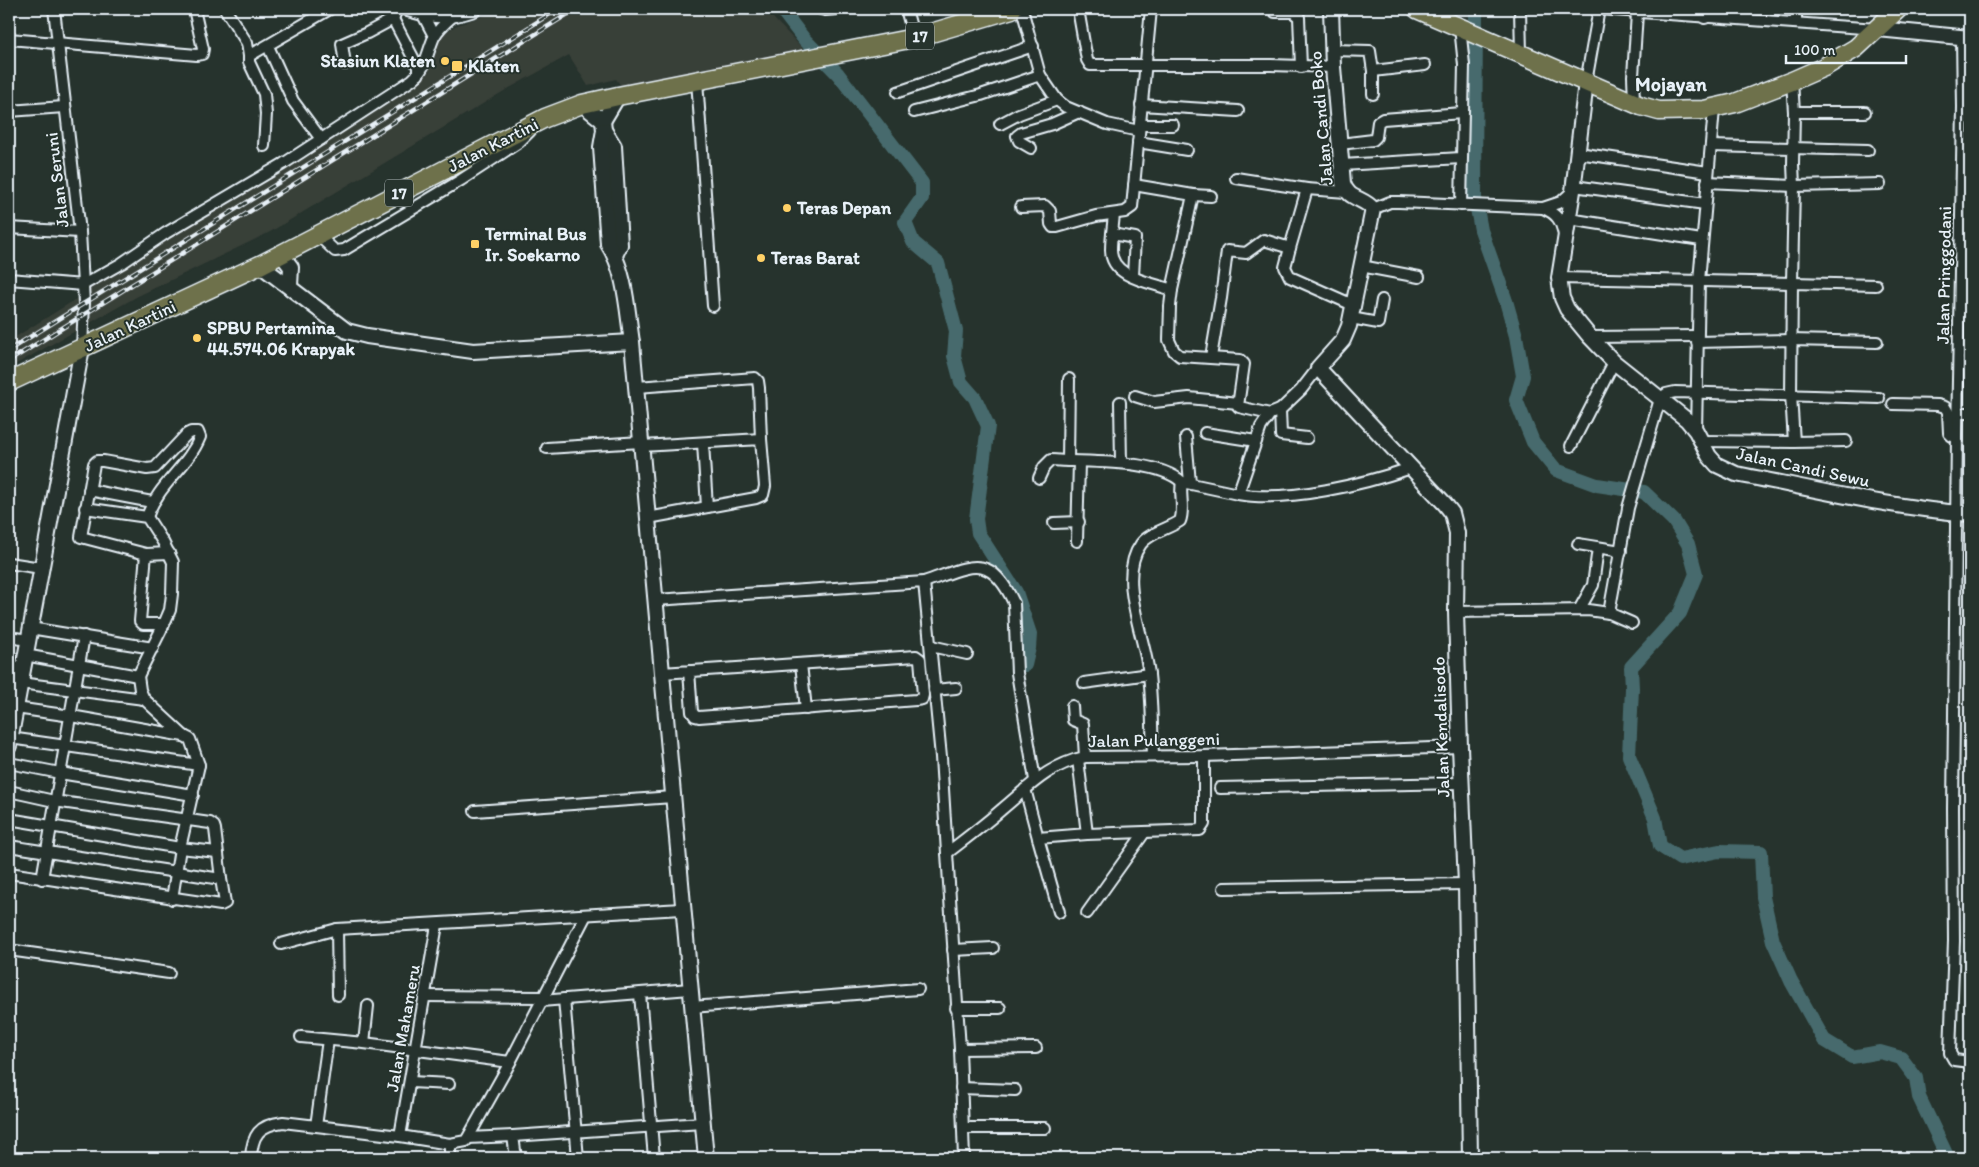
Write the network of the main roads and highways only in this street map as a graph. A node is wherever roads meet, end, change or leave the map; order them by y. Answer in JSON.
{"nodes":[{"id":1,"x":1012,"y":9,"type":"edge"},
{"id":2,"x":1417,"y":9,"type":"edge"},
{"id":3,"x":1898,"y":9,"type":"edge"},
{"id":4,"x":9,"y":382,"type":"edge"}],
"edges":[{"from":1,"to":4,"type":"highway","name":"Jalan Kartini","number":"17"},
{"from":2,"to":3,"type":"highway"}]}
